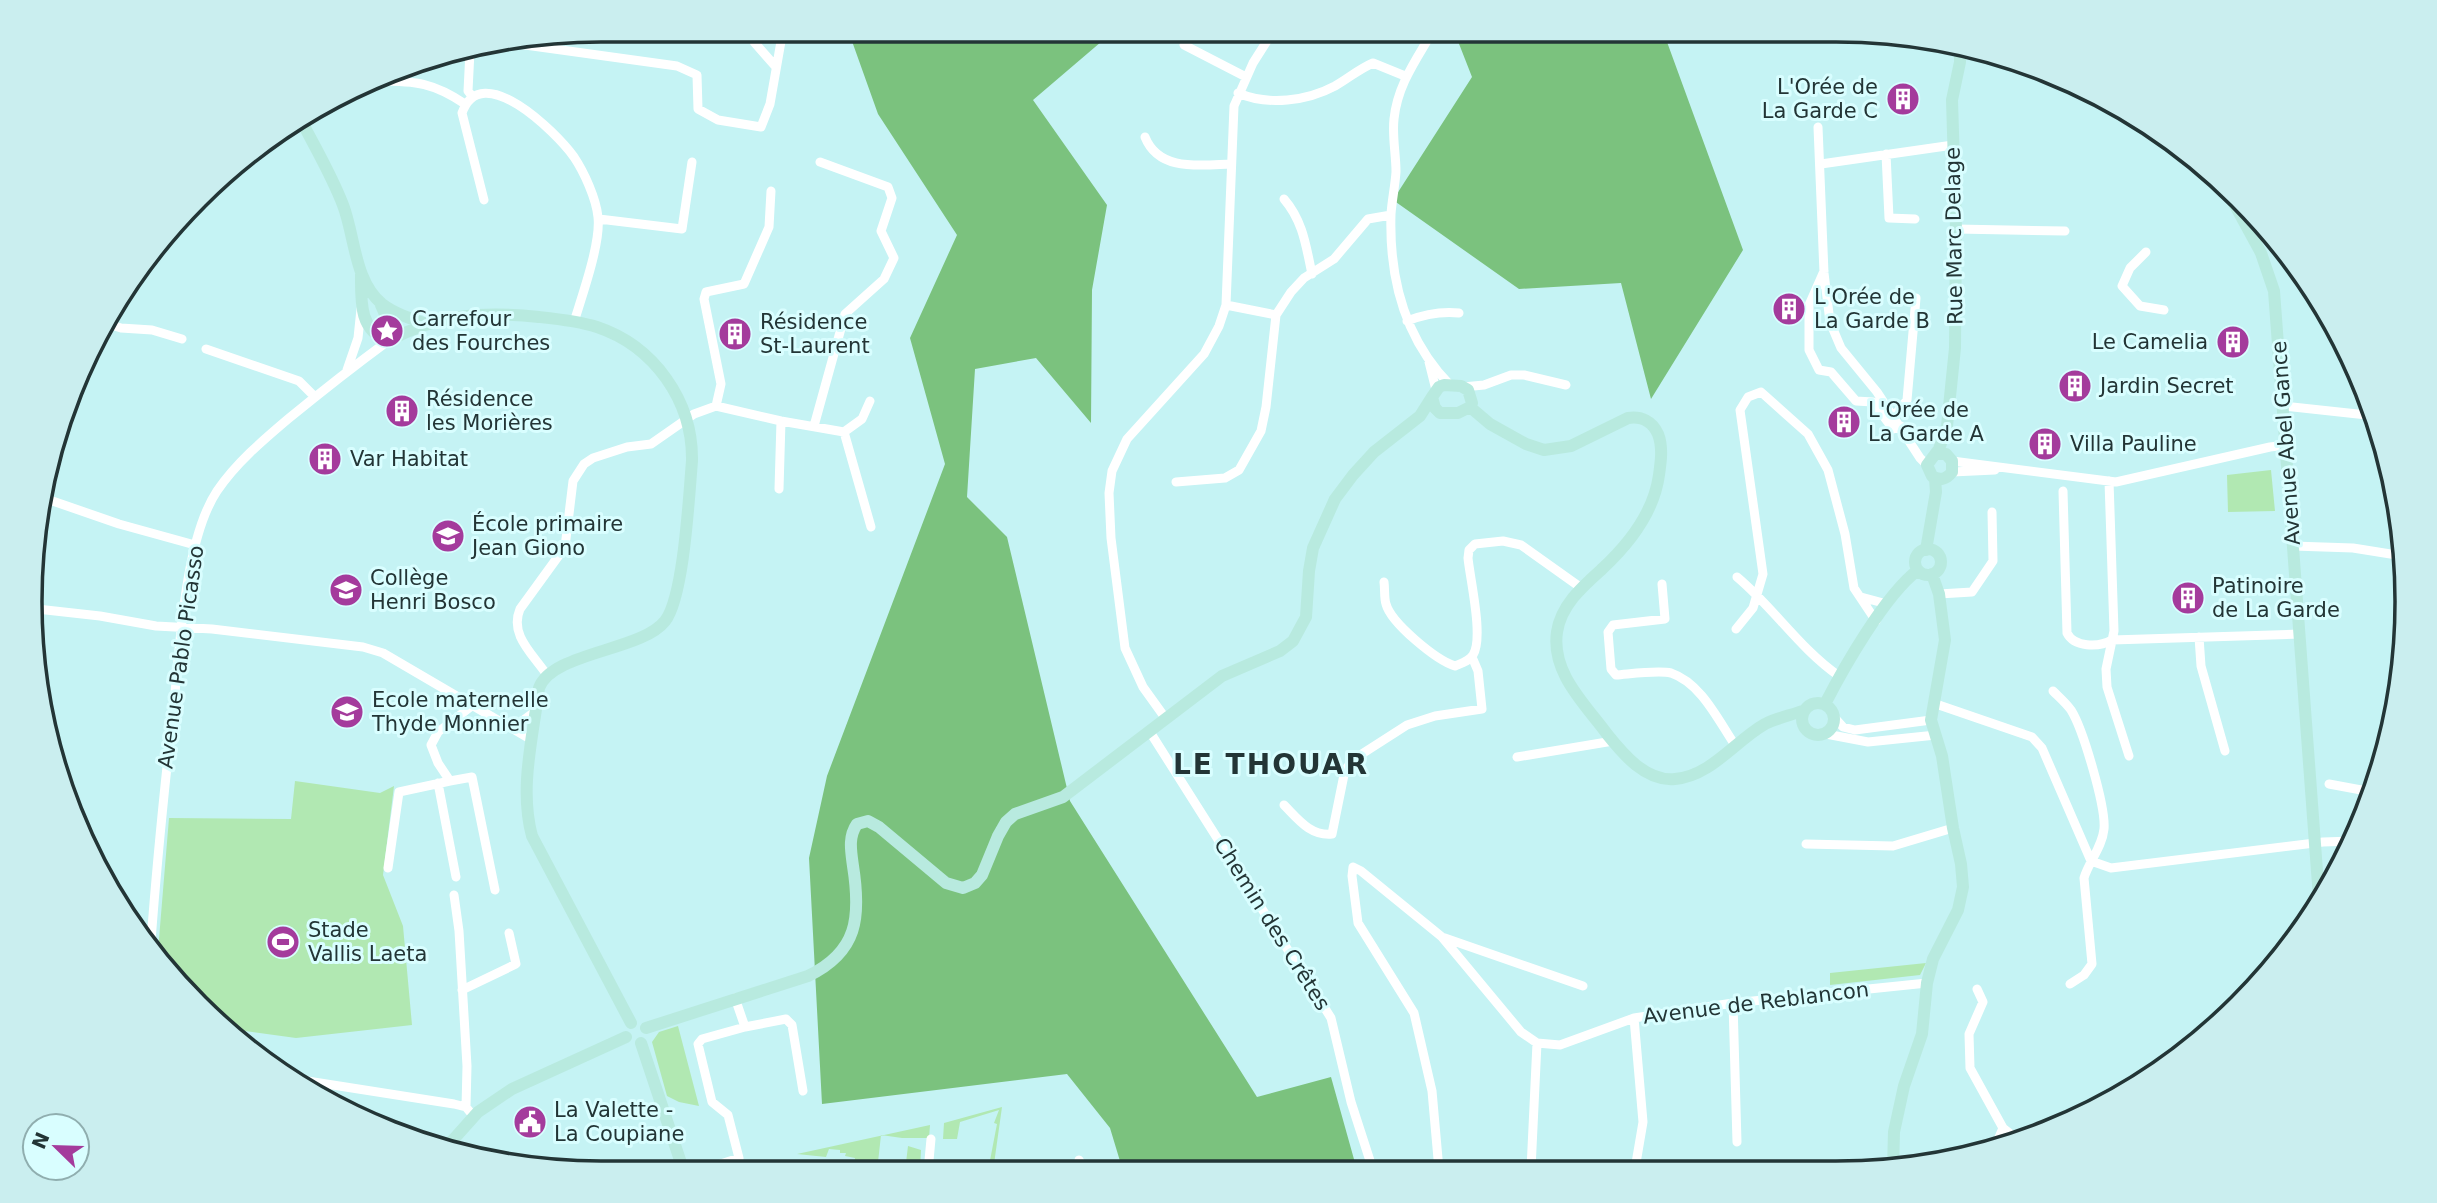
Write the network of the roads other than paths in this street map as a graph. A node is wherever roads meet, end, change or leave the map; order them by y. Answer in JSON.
{"nodes":[{"id":1,"x":754,"y":42,"type":"edge"},
{"id":2,"x":781,"y":42,"type":"edge"},
{"id":3,"x":1267,"y":42,"type":"edge"},
{"id":4,"x":1426,"y":42,"type":"edge"},
{"id":5,"x":535,"y":46,"type":"edge"},
{"id":6,"x":1185,"y":46,"type":"dead end"},
{"id":7,"x":1960,"y":56,"type":"edge"},
{"id":8,"x":1963,"y":57,"type":"edge"},
{"id":9,"x":470,"y":58,"type":"edge"},
{"id":10,"x":1960,"y":62,"type":"junction"},
{"id":11,"x":776,"y":67,"type":"junction"},
{"id":12,"x":1405,"y":76,"type":"junction"},
{"id":13,"x":1246,"y":77,"type":"junction"},
{"id":14,"x":398,"y":81,"type":"edge"},
{"id":15,"x":1238,"y":93,"type":"junction"},
{"id":16,"x":472,"y":96,"type":"junction"},
{"id":17,"x":465,"y":104,"type":"junction"},
{"id":18,"x":1818,"y":127,"type":"dead end"},
{"id":19,"x":305,"y":128,"type":"edge"},
{"id":20,"x":1145,"y":137,"type":"dead end"},
{"id":21,"x":1953,"y":145,"type":"junction"},
{"id":22,"x":1886,"y":154,"type":"junction"},
{"id":23,"x":692,"y":162,"type":"dead end"},
{"id":24,"x":820,"y":162,"type":"dead end"},
{"id":25,"x":1231,"y":164,"type":"junction"},
{"id":26,"x":1821,"y":164,"type":"junction"},
{"id":27,"x":771,"y":191,"type":"dead end"},
{"id":28,"x":1284,"y":199,"type":"dead end"},
{"id":29,"x":484,"y":200,"type":"dead end"},
{"id":30,"x":1391,"y":215,"type":"junction"},
{"id":31,"x":599,"y":219,"type":"junction"},
{"id":32,"x":1915,"y":219,"type":"dead end"},
{"id":33,"x":2243,"y":219,"type":"edge"},
{"id":34,"x":1956,"y":229,"type":"junction"},
{"id":35,"x":2065,"y":231,"type":"dead end"},
{"id":36,"x":2147,"y":252,"type":"dead end"},
{"id":37,"x":361,"y":270,"type":"junction"},
{"id":38,"x":1824,"y":270,"type":"junction"},
{"id":39,"x":1312,"y":274,"type":"junction"},
{"id":40,"x":1895,"y":299,"type":"dead end"},
{"id":41,"x":381,"y":303,"type":"junction"},
{"id":42,"x":1226,"y":305,"type":"junction"},
{"id":43,"x":361,"y":309,"type":"junction"},
{"id":44,"x":2164,"y":310,"type":"dead end"},
{"id":45,"x":1459,"y":313,"type":"dead end"},
{"id":46,"x":1276,"y":315,"type":"junction"},
{"id":47,"x":1407,"y":321,"type":"junction"},
{"id":48,"x":574,"y":322,"type":"junction"},
{"id":49,"x":427,"y":324,"type":"junction"},
{"id":50,"x":115,"y":326,"type":"edge"},
{"id":51,"x":182,"y":339,"type":"dead end"},
{"id":52,"x":388,"y":341,"type":"junction"},
{"id":53,"x":206,"y":349,"type":"dead end"},
{"id":54,"x":1429,"y":362,"type":"junction"},
{"id":55,"x":346,"y":371,"type":"junction"},
{"id":56,"x":1484,"y":385,"type":"junction"},
{"id":57,"x":1566,"y":385,"type":"dead end"},
{"id":58,"x":1457,"y":386,"type":"junction"},
{"id":59,"x":1434,"y":394,"type":"junction"},
{"id":60,"x":315,"y":397,"type":"junction"},
{"id":61,"x":870,"y":401,"type":"dead end"},
{"id":62,"x":716,"y":406,"type":"junction"},
{"id":63,"x":1466,"y":406,"type":"junction"},
{"id":64,"x":2283,"y":406,"type":"junction"},
{"id":65,"x":1949,"y":411,"type":"junction"},
{"id":66,"x":1440,"y":413,"type":"junction"},
{"id":67,"x":2362,"y":415,"type":"edge"},
{"id":68,"x":1420,"y":416,"type":"junction"},
{"id":69,"x":1894,"y":416,"type":"junction"},
{"id":70,"x":687,"y":420,"type":"junction"},
{"id":71,"x":781,"y":421,"type":"junction"},
{"id":72,"x":814,"y":426,"type":"junction"},
{"id":73,"x":1901,"y":426,"type":"junction"},
{"id":74,"x":844,"y":432,"type":"junction"},
{"id":75,"x":2286,"y":445,"type":"junction"},
{"id":76,"x":1932,"y":458,"type":"junction"},
{"id":77,"x":1946,"y":470,"type":"junction"},
{"id":78,"x":2109,"y":481,"type":"junction"},
{"id":79,"x":1176,"y":482,"type":"dead end"},
{"id":80,"x":779,"y":489,"type":"dead end"},
{"id":81,"x":2063,"y":491,"type":"dead end"},
{"id":82,"x":52,"y":501,"type":"edge"},
{"id":83,"x":1992,"y":512,"type":"dead end"},
{"id":84,"x":871,"y":527,"type":"dead end"},
{"id":85,"x":195,"y":545,"type":"junction"},
{"id":86,"x":2293,"y":546,"type":"junction"},
{"id":87,"x":1929,"y":550,"type":"junction"},
{"id":88,"x":2393,"y":554,"type":"edge"},
{"id":89,"x":1918,"y":570,"type":"junction"},
{"id":90,"x":1932,"y":575,"type":"junction"},
{"id":91,"x":1737,"y":577,"type":"dead end"},
{"id":92,"x":1384,"y":582,"type":"dead end"},
{"id":93,"x":1662,"y":584,"type":"dead end"},
{"id":94,"x":1580,"y":587,"type":"junction"},
{"id":95,"x":1756,"y":593,"type":"junction"},
{"id":96,"x":1939,"y":594,"type":"junction"},
{"id":97,"x":1861,"y":597,"type":"junction"},
{"id":98,"x":1887,"y":604,"type":"junction"},
{"id":99,"x":42,"y":610,"type":"edge"},
{"id":100,"x":1876,"y":621,"type":"junction"},
{"id":101,"x":182,"y":628,"type":"junction"},
{"id":102,"x":1736,"y":629,"type":"dead end"},
{"id":103,"x":2300,"y":634,"type":"junction"},
{"id":104,"x":2199,"y":637,"type":"junction"},
{"id":105,"x":2112,"y":640,"type":"junction"},
{"id":106,"x":1472,"y":657,"type":"junction"},
{"id":107,"x":547,"y":674,"type":"junction"},
{"id":108,"x":1839,"y":676,"type":"junction"},
{"id":109,"x":2053,"y":691,"type":"dead end"},
{"id":110,"x":1933,"y":703,"type":"junction"},
{"id":111,"x":1825,"y":704,"type":"junction"},
{"id":112,"x":473,"y":705,"type":"junction"},
{"id":113,"x":1805,"y":710,"type":"junction"},
{"id":114,"x":536,"y":711,"type":"junction"},
{"id":115,"x":1834,"y":717,"type":"junction"},
{"id":116,"x":1166,"y":719,"type":"junction"},
{"id":117,"x":1931,"y":720,"type":"junction"},
{"id":118,"x":506,"y":725,"type":"junction"},
{"id":119,"x":1805,"y":728,"type":"junction"},
{"id":120,"x":1150,"y":732,"type":"junction"},
{"id":121,"x":1754,"y":732,"type":"junction"},
{"id":122,"x":1826,"y":734,"type":"junction"},
{"id":123,"x":1936,"y":735,"type":"junction"},
{"id":124,"x":532,"y":740,"type":"junction"},
{"id":125,"x":1613,"y":741,"type":"junction"},
{"id":126,"x":1735,"y":745,"type":"junction"},
{"id":127,"x":2225,"y":751,"type":"dead end"},
{"id":128,"x":2129,"y":756,"type":"dead end"},
{"id":129,"x":1517,"y":757,"type":"dead end"},
{"id":130,"x":450,"y":781,"type":"junction"},
{"id":131,"x":438,"y":783,"type":"junction"},
{"id":132,"x":2329,"y":785,"type":"dead end"},
{"id":133,"x":2362,"y":790,"type":"edge"},
{"id":134,"x":1284,"y":805,"type":"dead end"},
{"id":135,"x":1953,"y":828,"type":"junction"},
{"id":136,"x":2340,"y":841,"type":"edge"},
{"id":137,"x":2317,"y":842,"type":"junction"},
{"id":138,"x":1806,"y":844,"type":"dead end"},
{"id":139,"x":2091,"y":861,"type":"junction"},
{"id":140,"x":388,"y":868,"type":"dead end"},
{"id":141,"x":456,"y":877,"type":"dead end"},
{"id":142,"x":2319,"y":882,"type":"edge"},
{"id":143,"x":495,"y":890,"type":"dead end"},
{"id":144,"x":454,"y":895,"type":"dead end"},
{"id":145,"x":152,"y":933,"type":"edge"},
{"id":146,"x":509,"y":933,"type":"dead end"},
{"id":147,"x":1442,"y":937,"type":"junction"},
{"id":148,"x":1927,"y":984,"type":"junction"},
{"id":149,"x":2070,"y":984,"type":"dead end"},
{"id":150,"x":1583,"y":986,"type":"dead end"},
{"id":151,"x":1977,"y":989,"type":"dead end"},
{"id":152,"x":462,"y":990,"type":"junction"},
{"id":153,"x":735,"y":998,"type":"junction"},
{"id":154,"x":1733,"y":1003,"type":"junction"},
{"id":155,"x":1634,"y":1018,"type":"junction"},
{"id":156,"x":631,"y":1023,"type":"junction"},
{"id":157,"x":745,"y":1027,"type":"junction"},
{"id":158,"x":646,"y":1028,"type":"junction"},
{"id":159,"x":626,"y":1037,"type":"junction"},
{"id":160,"x":641,"y":1043,"type":"junction"},
{"id":161,"x":1536,"y":1043,"type":"junction"},
{"id":162,"x":316,"y":1082,"type":"edge"},
{"id":163,"x":803,"y":1091,"type":"dead end"},
{"id":164,"x":470,"y":1112,"type":"junction"},
{"id":165,"x":2003,"y":1128,"type":"junction"},
{"id":166,"x":2009,"y":1133,"type":"edge"},
{"id":167,"x":2000,"y":1136,"type":"edge"},
{"id":168,"x":932,"y":1139,"type":"dead end"},
{"id":169,"x":451,"y":1140,"type":"edge"},
{"id":170,"x":1737,"y":1142,"type":"dead end"},
{"id":171,"x":1893,"y":1158,"type":"edge"},
{"id":172,"x":680,"y":1161,"type":"edge"},
{"id":173,"x":729,"y":1161,"type":"edge"},
{"id":174,"x":929,"y":1161,"type":"edge"},
{"id":175,"x":1370,"y":1161,"type":"edge"},
{"id":176,"x":1438,"y":1161,"type":"edge"},
{"id":177,"x":1531,"y":1161,"type":"edge"},
{"id":178,"x":1636,"y":1161,"type":"edge"}],
"edges":[{"from":1,"to":11,"type":"street"},
{"from":2,"to":11,"type":"street"},
{"from":3,"to":13,"type":"street"},
{"from":4,"to":12,"type":"street"},
{"from":5,"to":11,"type":"street"},
{"from":6,"to":13,"type":"street"},
{"from":7,"to":10,"type":"street","name":"Rue Marc Delage"},
{"from":8,"to":10,"type":"street","name":"Rue Marc Delage"},
{"from":9,"to":16,"type":"street"},
{"from":10,"to":21,"type":"street","name":"Rue Marc Delage"},
{"from":12,"to":15,"type":"street"},
{"from":12,"to":30,"type":"street"},
{"from":13,"to":15,"type":"street"},
{"from":14,"to":17,"type":"street"},
{"from":15,"to":25,"type":"street"},
{"from":16,"to":17,"type":"street"},
{"from":16,"to":31,"type":"street"},
{"from":17,"to":29,"type":"street"},
{"from":18,"to":26,"type":"street"},
{"from":19,"to":37,"type":"street"},
{"from":20,"to":25,"type":"street"},
{"from":21,"to":22,"type":"street"},
{"from":21,"to":34,"type":"street","name":"Rue Marc Delage"},
{"from":22,"to":26,"type":"street"},
{"from":22,"to":32,"type":"street"},
{"from":23,"to":31,"type":"street"},
{"from":24,"to":72,"type":"street"},
{"from":25,"to":42,"type":"street"},
{"from":26,"to":38,"type":"street"},
{"from":27,"to":62,"type":"street"},
{"from":28,"to":39,"type":"street"},
{"from":30,"to":39,"type":"street"},
{"from":30,"to":47,"type":"street"},
{"from":31,"to":48,"type":"street"},
{"from":33,"to":64,"type":"street","name":"Avenue Abel Gance"},
{"from":34,"to":35,"type":"street"},
{"from":34,"to":65,"type":"street","name":"Rue Marc Delage"},
{"from":36,"to":44,"type":"street"},
{"from":37,"to":41,"type":"street"},
{"from":37,"to":43,"type":"street"},
{"from":38,"to":69,"type":"street"},
{"from":38,"to":73,"type":"street"},
{"from":39,"to":46,"type":"street"},
{"from":40,"to":69,"type":"street"},
{"from":41,"to":49,"type":"street"},
{"from":41,"to":52,"type":"street"},
{"from":42,"to":46,"type":"street"},
{"from":42,"to":116,"type":"street"},
{"from":43,"to":52,"type":"street"},
{"from":43,"to":55,"type":"street"},
{"from":45,"to":47,"type":"street"},
{"from":46,"to":79,"type":"street"},
{"from":47,"to":54,"type":"street"},
{"from":48,"to":49,"type":"street","name":"Avenue Pablo Picasso"},
{"from":48,"to":70,"type":"street","name":"Avenue Pablo Picasso"},
{"from":49,"to":52,"type":"street","name":"Avenue Pablo Picasso"},
{"from":50,"to":51,"type":"street"},
{"from":52,"to":55,"type":"street","name":"Avenue Pablo Picasso"},
{"from":53,"to":60,"type":"street"},
{"from":54,"to":58,"type":"street"},
{"from":54,"to":59,"type":"street"},
{"from":55,"to":60,"type":"street","name":"Avenue Pablo Picasso"},
{"from":56,"to":57,"type":"street"},
{"from":56,"to":58,"type":"street"},
{"from":56,"to":63,"type":"street"},
{"from":58,"to":59,"type":"street"},
{"from":58,"to":63,"type":"street"},
{"from":59,"to":66,"type":"street"},
{"from":59,"to":68,"type":"street"},
{"from":60,"to":85,"type":"street","name":"Avenue Pablo Picasso"},
{"from":61,"to":74,"type":"street"},
{"from":62,"to":70,"type":"street"},
{"from":62,"to":71,"type":"street"},
{"from":63,"to":66,"type":"street"},
{"from":63,"to":94,"type":"street"},
{"from":64,"to":67,"type":"street"},
{"from":64,"to":75,"type":"street","name":"Avenue Abel Gance"},
{"from":65,"to":76,"type":"street","name":"Rue Marc Delage"},
{"from":65,"to":77,"type":"street","name":"Rue Marc Delage"},
{"from":66,"to":68,"type":"street"},
{"from":68,"to":116,"type":"street"},
{"from":69,"to":73,"type":"street"},
{"from":70,"to":107,"type":"street","name":"Avenue Pablo Picasso"},
{"from":70,"to":107,"type":"street"},
{"from":71,"to":72,"type":"street"},
{"from":71,"to":80,"type":"street"},
{"from":72,"to":74,"type":"street"},
{"from":73,"to":76,"type":"street"},
{"from":74,"to":84,"type":"street"},
{"from":75,"to":78,"type":"street"},
{"from":75,"to":86,"type":"street","name":"Avenue Abel Gance"},
{"from":76,"to":77,"type":"street"},
{"from":76,"to":77,"type":"street"},
{"from":77,"to":78,"type":"street"},
{"from":77,"to":87,"type":"street","name":"Rue Marc Delage"},
{"from":78,"to":105,"type":"street"},
{"from":81,"to":105,"type":"street"},
{"from":82,"to":85,"type":"street"},
{"from":83,"to":96,"type":"street"},
{"from":85,"to":101,"type":"street","name":"Avenue Pablo Picasso"},
{"from":86,"to":88,"type":"street"},
{"from":86,"to":103,"type":"street","name":"Avenue Abel Gance"},
{"from":87,"to":89,"type":"street"},
{"from":87,"to":90,"type":"street"},
{"from":89,"to":90,"type":"street"},
{"from":89,"to":98,"type":"street"},
{"from":90,"to":96,"type":"street"},
{"from":91,"to":95,"type":"street"},
{"from":92,"to":106,"type":"street"},
{"from":93,"to":126,"type":"street"},
{"from":94,"to":106,"type":"street"},
{"from":94,"to":125,"type":"street"},
{"from":95,"to":97,"type":"street"},
{"from":95,"to":102,"type":"street"},
{"from":95,"to":108,"type":"street"},
{"from":96,"to":110,"type":"street"},
{"from":97,"to":98,"type":"street"},
{"from":97,"to":100,"type":"street"},
{"from":98,"to":100,"type":"street"},
{"from":99,"to":101,"type":"street"},
{"from":100,"to":108,"type":"street"},
{"from":101,"to":112,"type":"street"},
{"from":101,"to":145,"type":"street","name":"Avenue Pablo Picasso"},
{"from":103,"to":104,"type":"street"},
{"from":103,"to":137,"type":"street","name":"Avenue Abel Gance"},
{"from":104,"to":105,"type":"street"},
{"from":104,"to":127,"type":"street"},
{"from":105,"to":128,"type":"street"},
{"from":106,"to":134,"type":"street"},
{"from":107,"to":114,"type":"street"},
{"from":108,"to":111,"type":"street"},
{"from":109,"to":139,"type":"street"},
{"from":110,"to":117,"type":"street"},
{"from":110,"to":139,"type":"street"},
{"from":111,"to":113,"type":"street"},
{"from":111,"to":115,"type":"street"},
{"from":112,"to":118,"type":"street"},
{"from":112,"to":130,"type":"street"},
{"from":113,"to":119,"type":"street"},
{"from":113,"to":121,"type":"street"},
{"from":114,"to":118,"type":"street"},
{"from":114,"to":124,"type":"street"},
{"from":115,"to":117,"type":"street"},
{"from":115,"to":122,"type":"street"},
{"from":116,"to":120,"type":"street"},
{"from":117,"to":123,"type":"street"},
{"from":118,"to":124,"type":"street"},
{"from":119,"to":121,"type":"street"},
{"from":119,"to":122,"type":"street"},
{"from":120,"to":153,"type":"street"},
{"from":120,"to":175,"type":"street","name":"Chemin des Crêtes"},
{"from":121,"to":126,"type":"street"},
{"from":122,"to":123,"type":"street"},
{"from":123,"to":135,"type":"street"},
{"from":124,"to":156,"type":"street"},
{"from":125,"to":126,"type":"street"},
{"from":125,"to":129,"type":"street"},
{"from":130,"to":131,"type":"street"},
{"from":130,"to":143,"type":"street"},
{"from":131,"to":140,"type":"street"},
{"from":131,"to":141,"type":"street"},
{"from":132,"to":133,"type":"street"},
{"from":135,"to":138,"type":"street"},
{"from":135,"to":148,"type":"street"},
{"from":136,"to":137,"type":"street"},
{"from":137,"to":139,"type":"street"},
{"from":137,"to":142,"type":"street","name":"Avenue Abel Gance"},
{"from":139,"to":149,"type":"street"},
{"from":144,"to":152,"type":"street"},
{"from":146,"to":152,"type":"street"},
{"from":147,"to":150,"type":"street"},
{"from":147,"to":161,"type":"street"},
{"from":147,"to":176,"type":"street"},
{"from":148,"to":154,"type":"street","name":"Avenue de Reblancon"},
{"from":148,"to":171,"type":"street"},
{"from":151,"to":165,"type":"street"},
{"from":152,"to":164,"type":"street"},
{"from":153,"to":157,"type":"street"},
{"from":153,"to":158,"type":"street"},
{"from":154,"to":155,"type":"street","name":"Avenue de Reblancon"},
{"from":154,"to":170,"type":"street"},
{"from":155,"to":161,"type":"street","name":"Avenue de Reblancon"},
{"from":155,"to":178,"type":"street"},
{"from":156,"to":158,"type":"street"},
{"from":156,"to":159,"type":"street"},
{"from":157,"to":163,"type":"street"},
{"from":157,"to":173,"type":"street"},
{"from":158,"to":160,"type":"street"},
{"from":159,"to":160,"type":"street"},
{"from":159,"to":164,"type":"street"},
{"from":160,"to":172,"type":"street"},
{"from":161,"to":177,"type":"street"},
{"from":162,"to":164,"type":"street"},
{"from":164,"to":169,"type":"street"},
{"from":165,"to":166,"type":"street"},
{"from":165,"to":167,"type":"street"},
{"from":168,"to":174,"type":"street"}]}
